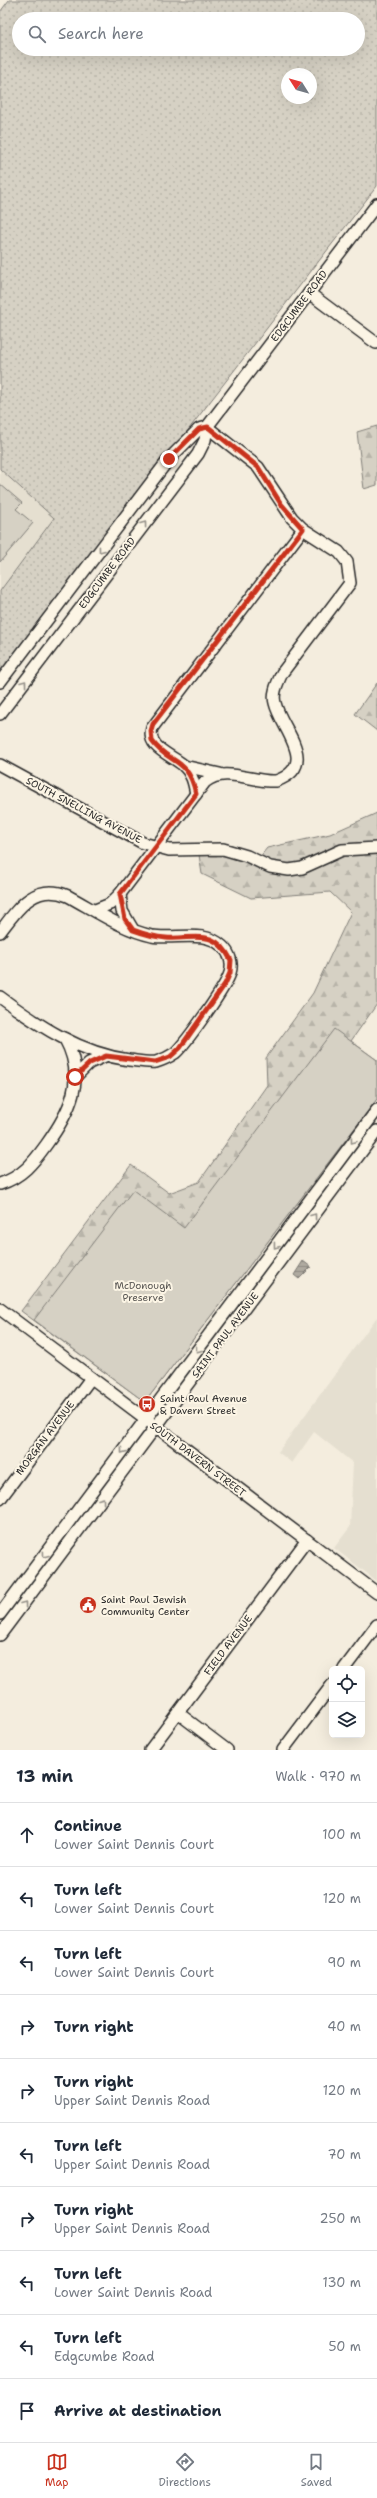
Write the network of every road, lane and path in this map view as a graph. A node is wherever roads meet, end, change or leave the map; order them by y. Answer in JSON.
{"nodes":[{"id":1,"x":377,"y":204,"type":"edge"},
{"id":2,"x":309,"y":293,"type":"junction"},
{"id":3,"x":376,"y":343,"type":"dead end"},
{"id":4,"x":208,"y":427,"type":"junction"},
{"id":5,"x":303,"y":529,"type":"junction"},
{"id":6,"x":0,"y":682,"type":"edge"},
{"id":7,"x":0,"y":714,"type":"edge"},
{"id":8,"x":0,"y":765,"type":"edge"},
{"id":9,"x":184,"y":766,"type":"junction"},
{"id":10,"x":222,"y":774,"type":"junction"},
{"id":11,"x":196,"y":794,"type":"junction"},
{"id":12,"x":156,"y":847,"type":"junction"},
{"id":13,"x":377,"y":848,"type":"edge"},
{"id":14,"x":120,"y":894,"type":"junction"},
{"id":15,"x":95,"y":910,"type":"junction"},
{"id":16,"x":133,"y":930,"type":"junction"},
{"id":17,"x":0,"y":932,"type":"edge"},
{"id":18,"x":0,"y":997,"type":"edge"},
{"id":19,"x":64,"y":1039,"type":"junction"},
{"id":20,"x":106,"y":1056,"type":"junction"},
{"id":21,"x":75,"y":1077,"type":"junction"},
{"id":22,"x":377,"y":1110,"type":"edge"},
{"id":23,"x":377,"y":1131,"type":"edge"},
{"id":24,"x":0,"y":1184,"type":"edge"},
{"id":25,"x":0,"y":1309,"type":"edge"},
{"id":26,"x":91,"y":1378,"type":"junction"},
{"id":27,"x":146,"y":1420,"type":"junction"},
{"id":28,"x":157,"y":1427,"type":"junction"},
{"id":29,"x":0,"y":1499,"type":"edge"},
{"id":30,"x":307,"y":1540,"type":"junction"},
{"id":31,"x":377,"y":1594,"type":"edge"},
{"id":32,"x":0,"y":1614,"type":"edge"},
{"id":33,"x":377,"y":1625,"type":"edge"},
{"id":34,"x":0,"y":1635,"type":"edge"},
{"id":35,"x":346,"y":1666,"type":"edge"},
{"id":36,"x":329,"y":1689,"type":"edge"},
{"id":37,"x":178,"y":1713,"type":"junction"},
{"id":38,"x":150,"y":1750,"type":"edge"},
{"id":39,"x":227,"y":1750,"type":"edge"},
{"id":40,"x":283,"y":1750,"type":"edge"}],
"edges":[{"from":1,"to":2,"type":"street","name":"EDGCUMBE ROAD"},
{"from":2,"to":3,"type":"street"},
{"from":2,"to":4,"type":"street","name":"EDGCUMBE ROAD"},
{"from":4,"to":5,"type":"street"},
{"from":4,"to":6,"type":"street","name":"EDGCUMBE ROAD","one_way":true},
{"from":7,"to":4,"type":"street","name":"EDGCUMBE ROAD","one_way":true},
{"from":5,"to":9,"type":"street"},
{"from":5,"to":10,"type":"street"},
{"from":8,"to":12,"type":"street","name":"SOUTH SNELLING AVENUE"},
{"from":9,"to":10,"type":"street"},
{"from":9,"to":11,"type":"street"},
{"from":10,"to":11,"type":"street"},
{"from":11,"to":12,"type":"street"},
{"from":12,"to":13,"type":"street","name":"SOUTH SNELLING AVENUE"},
{"from":12,"to":14,"type":"street"},
{"from":14,"to":15,"type":"street"},
{"from":14,"to":16,"type":"street"},
{"from":15,"to":16,"type":"street"},
{"from":15,"to":17,"type":"street"},
{"from":16,"to":20,"type":"street"},
{"from":18,"to":19,"type":"street"},
{"from":19,"to":20,"type":"street"},
{"from":19,"to":21,"type":"street"},
{"from":20,"to":21,"type":"street"},
{"from":21,"to":24,"type":"street"},
{"from":22,"to":27,"type":"street","name":"SAINT PAUL AVENUE","one_way":true},
{"from":28,"to":23,"type":"street","name":"SAINT PAUL AVENUE","one_way":true},
{"from":25,"to":26,"type":"street","name":"SOUTH DAVERN STREET"},
{"from":26,"to":27,"type":"street","name":"SOUTH DAVERN STREET"},
{"from":26,"to":29,"type":"street","name":"MORGAN AVENUE"},
{"from":27,"to":28,"type":"street","name":"SOUTH DAVERN STREET"},
{"from":27,"to":32,"type":"street","name":"SAINT PAUL AVENUE","one_way":true},
{"from":28,"to":30,"type":"street","name":"SOUTH DAVERN STREET"},
{"from":34,"to":28,"type":"street","name":"SAINT PAUL AVENUE","one_way":true},
{"from":30,"to":31,"type":"street","name":"SOUTH DAVERN STREET"},
{"from":30,"to":37,"type":"street","name":"FIELD AVENUE"},
{"from":33,"to":35,"type":"street"},
{"from":36,"to":40,"type":"street"},
{"from":37,"to":38,"type":"street","name":"FIELD AVENUE"},
{"from":37,"to":39,"type":"street"}]}
